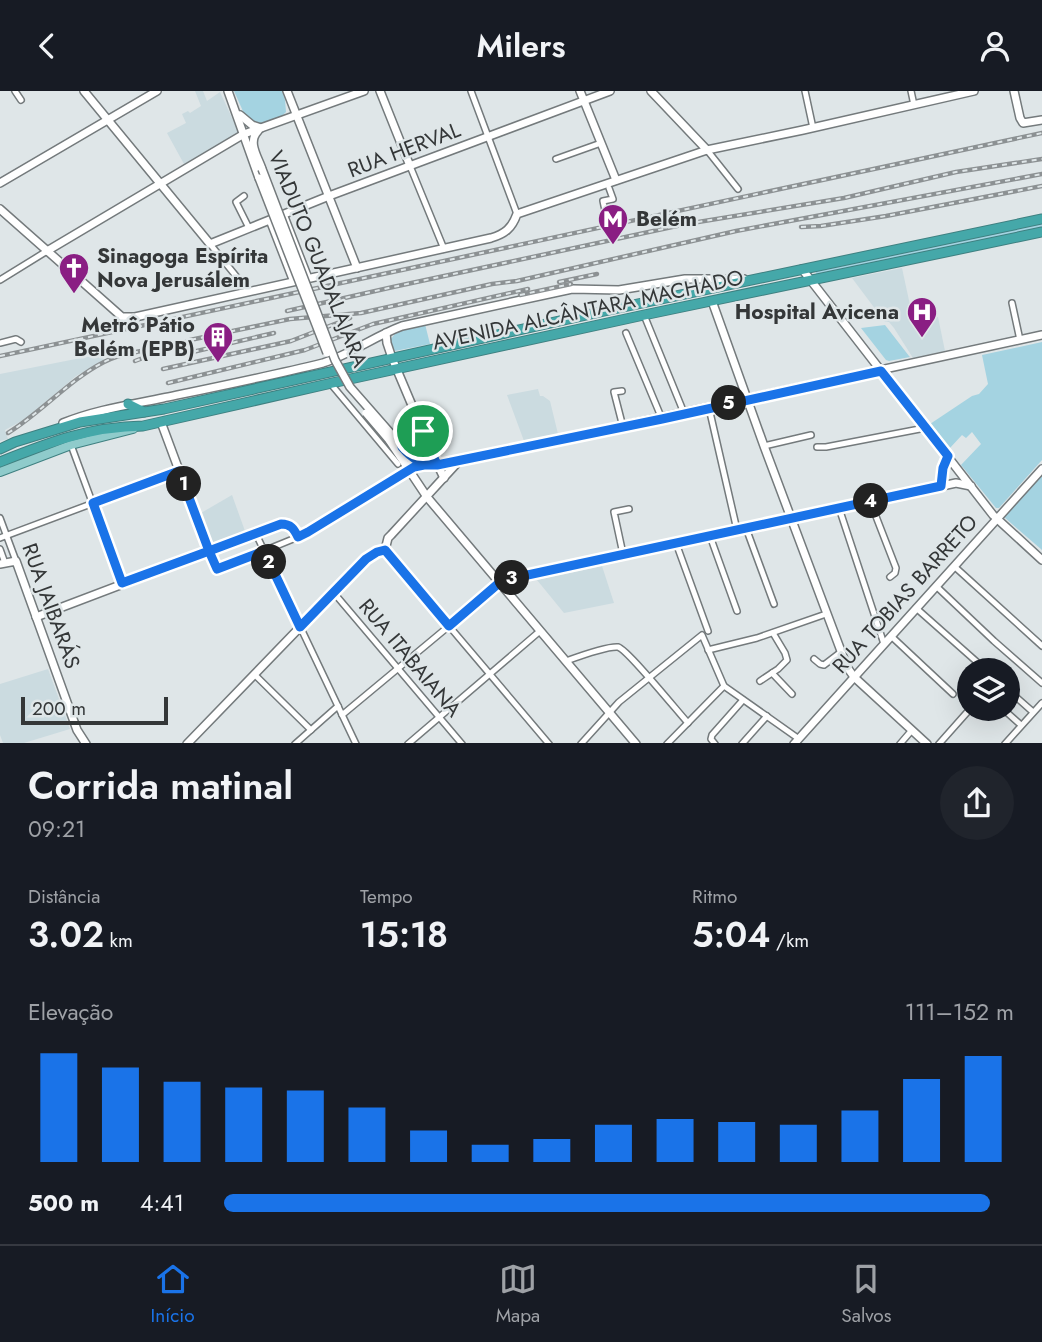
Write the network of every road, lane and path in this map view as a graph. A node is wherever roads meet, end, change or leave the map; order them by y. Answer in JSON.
{"nodes":[{"id":1,"x":15,"y":91,"type":"edge"},
{"id":2,"x":84,"y":91,"type":"edge"},
{"id":3,"x":157,"y":91,"type":"edge"},
{"id":4,"x":228,"y":91,"type":"edge"},
{"id":5,"x":287,"y":91,"type":"edge"},
{"id":6,"x":364,"y":91,"type":"edge"},
{"id":7,"x":380,"y":91,"type":"edge"},
{"id":8,"x":471,"y":91,"type":"edge"},
{"id":9,"x":580,"y":91,"type":"edge"},
{"id":10,"x":610,"y":91,"type":"edge"},
{"id":11,"x":651,"y":91,"type":"edge"},
{"id":12,"x":805,"y":91,"type":"edge"},
{"id":13,"x":911,"y":91,"type":"edge"},
{"id":14,"x":974,"y":91,"type":"edge"},
{"id":15,"x":1014,"y":91,"type":"edge"},
{"id":16,"x":961,"y":92,"type":"edge"},
{"id":17,"x":21,"y":100,"type":"dead end"},
{"id":18,"x":584,"y":101,"type":"junction"},
{"id":19,"x":914,"y":105,"type":"junction"},
{"id":20,"x":237,"y":112,"type":"junction"},
{"id":21,"x":297,"y":116,"type":"junction"},
{"id":22,"x":108,"y":120,"type":"junction"},
{"id":23,"x":1042,"y":120,"type":"edge"},
{"id":24,"x":261,"y":128,"type":"junction"},
{"id":25,"x":813,"y":128,"type":"junction"},
{"id":26,"x":244,"y":134,"type":"junction"},
{"id":27,"x":488,"y":137,"type":"junction"},
{"id":28,"x":601,"y":143,"type":"junction"},
{"id":29,"x":223,"y":147,"type":"junction"},
{"id":30,"x":707,"y":150,"type":"junction"},
{"id":31,"x":253,"y":153,"type":"junction"},
{"id":32,"x":556,"y":159,"type":"dead end"},
{"id":33,"x":411,"y":166,"type":"junction"},
{"id":34,"x":616,"y":180,"type":"junction"},
{"id":35,"x":0,"y":183,"type":"edge"},
{"id":36,"x":161,"y":183,"type":"junction"},
{"id":37,"x":609,"y":188,"type":"dead end"},
{"id":38,"x":738,"y":189,"type":"dead end"},
{"id":39,"x":244,"y":196,"type":"dead end"},
{"id":40,"x":329,"y":196,"type":"junction"},
{"id":41,"x":0,"y":209,"type":"edge"},
{"id":42,"x":517,"y":213,"type":"junction"},
{"id":43,"x":284,"y":214,"type":"junction"},
{"id":44,"x":606,"y":215,"type":"dead end"},
{"id":45,"x":1042,"y":219,"type":"edge"},
{"id":46,"x":269,"y":220,"type":"junction"},
{"id":47,"x":249,"y":228,"type":"junction"},
{"id":48,"x":1042,"y":232,"type":"edge"},
{"id":49,"x":210,"y":244,"type":"junction"},
{"id":50,"x":444,"y":249,"type":"junction"},
{"id":51,"x":47,"y":251,"type":"junction"},
{"id":52,"x":357,"y":268,"type":"junction"},
{"id":53,"x":802,"y":269,"type":"junction"},
{"id":54,"x":309,"y":278,"type":"junction"},
{"id":55,"x":0,"y":280,"type":"edge"},
{"id":56,"x":755,"y":280,"type":"junction"},
{"id":57,"x":811,"y":280,"type":"junction"},
{"id":58,"x":293,"y":282,"type":"junction"},
{"id":59,"x":249,"y":292,"type":"junction"},
{"id":60,"x":712,"y":301,"type":"junction"},
{"id":61,"x":1012,"y":303,"type":"dead end"},
{"id":62,"x":644,"y":315,"type":"junction"},
{"id":63,"x":386,"y":333,"type":"junction"},
{"id":64,"x":626,"y":333,"type":"dead end"},
{"id":65,"x":1042,"y":335,"type":"edge"},
{"id":66,"x":1020,"y":340,"type":"junction"},
{"id":67,"x":21,"y":342,"type":"dead end"},
{"id":68,"x":0,"y":343,"type":"edge"},
{"id":69,"x":393,"y":358,"type":"junction"},
{"id":70,"x":397,"y":369,"type":"junction"},
{"id":71,"x":881,"y":371,"type":"junction"},
{"id":72,"x":330,"y":383,"type":"junction"},
{"id":73,"x":622,"y":391,"type":"dead end"},
{"id":74,"x":747,"y":399,"type":"junction"},
{"id":75,"x":128,"y":404,"type":"junction"},
{"id":76,"x":709,"y":408,"type":"junction"},
{"id":77,"x":157,"y":410,"type":"junction"},
{"id":78,"x":144,"y":412,"type":"junction"},
{"id":79,"x":684,"y":414,"type":"junction"},
{"id":80,"x":662,"y":419,"type":"junction"},
{"id":81,"x":161,"y":422,"type":"junction"},
{"id":82,"x":143,"y":426,"type":"junction"},
{"id":83,"x":623,"y":427,"type":"junction"},
{"id":84,"x":925,"y":428,"type":"junction"},
{"id":85,"x":423,"y":431,"type":"junction"},
{"id":86,"x":47,"y":432,"type":"junction"},
{"id":87,"x":811,"y":435,"type":"dead end"},
{"id":88,"x":391,"y":438,"type":"junction"},
{"id":89,"x":71,"y":445,"type":"junction"},
{"id":90,"x":764,"y":446,"type":"junction"},
{"id":91,"x":0,"y":447,"type":"edge"},
{"id":92,"x":402,"y":447,"type":"junction"},
{"id":93,"x":817,"y":447,"type":"dead end"},
{"id":94,"x":948,"y":456,"type":"junction"},
{"id":95,"x":459,"y":461,"type":"junction"},
{"id":96,"x":0,"y":462,"type":"edge"},
{"id":97,"x":398,"y":464,"type":"dead end"},
{"id":98,"x":427,"y":464,"type":"junction"},
{"id":99,"x":437,"y":465,"type":"junction"},
{"id":100,"x":1042,"y":469,"type":"edge"},
{"id":101,"x":409,"y":470,"type":"junction"},
{"id":102,"x":958,"y":470,"type":"junction"},
{"id":103,"x":179,"y":471,"type":"junction"},
{"id":104,"x":0,"y":472,"type":"edge"},
{"id":105,"x":397,"y":478,"type":"junction"},
{"id":106,"x":444,"y":478,"type":"junction"},
{"id":107,"x":415,"y":480,"type":"junction"},
{"id":108,"x":956,"y":484,"type":"junction"},
{"id":109,"x":941,"y":486,"type":"junction"},
{"id":110,"x":971,"y":487,"type":"junction"},
{"id":111,"x":427,"y":497,"type":"junction"},
{"id":112,"x":870,"y":501,"type":"junction"},
{"id":113,"x":93,"y":503,"type":"junction"},
{"id":114,"x":839,"y":508,"type":"junction"},
{"id":115,"x":629,"y":509,"type":"dead end"},
{"id":116,"x":0,"y":518,"type":"edge"},
{"id":117,"x":791,"y":518,"type":"junction"},
{"id":118,"x":996,"y":519,"type":"junction"},
{"id":119,"x":746,"y":528,"type":"junction"},
{"id":120,"x":737,"y":530,"type":"junction"},
{"id":121,"x":256,"y":534,"type":"junction"},
{"id":122,"x":710,"y":536,"type":"junction"},
{"id":123,"x":3,"y":537,"type":"edge"},
{"id":124,"x":298,"y":537,"type":"junction"},
{"id":125,"x":676,"y":543,"type":"junction"},
{"id":126,"x":0,"y":549,"type":"edge"},
{"id":127,"x":385,"y":550,"type":"junction"},
{"id":128,"x":209,"y":551,"type":"junction"},
{"id":129,"x":264,"y":551,"type":"junction"},
{"id":130,"x":624,"y":554,"type":"junction"},
{"id":131,"x":1042,"y":560,"type":"edge"},
{"id":132,"x":16,"y":561,"type":"junction"},
{"id":133,"x":3,"y":563,"type":"edge"},
{"id":134,"x":955,"y":566,"type":"junction"},
{"id":135,"x":890,"y":577,"type":"dead end"},
{"id":136,"x":122,"y":583,"type":"junction"},
{"id":137,"x":499,"y":583,"type":"junction"},
{"id":138,"x":936,"y":586,"type":"junction"},
{"id":139,"x":334,"y":593,"type":"junction"},
{"id":140,"x":774,"y":604,"type":"dead end"},
{"id":141,"x":916,"y":608,"type":"junction"},
{"id":142,"x":737,"y":611,"type":"dead end"},
{"id":143,"x":826,"y":614,"type":"junction"},
{"id":144,"x":36,"y":617,"type":"junction"},
{"id":145,"x":449,"y":626,"type":"junction"},
{"id":146,"x":300,"y":627,"type":"junction"},
{"id":147,"x":540,"y":631,"type":"junction"},
{"id":148,"x":708,"y":631,"type":"dead end"},
{"id":149,"x":773,"y":633,"type":"junction"},
{"id":150,"x":891,"y":636,"type":"junction"},
{"id":151,"x":884,"y":644,"type":"junction"},
{"id":152,"x":1042,"y":646,"type":"edge"},
{"id":153,"x":708,"y":650,"type":"junction"},
{"id":154,"x":841,"y":652,"type":"junction"},
{"id":155,"x":972,"y":658,"type":"edge"},
{"id":156,"x":814,"y":659,"type":"dead end"},
{"id":157,"x":566,"y":661,"type":"junction"},
{"id":158,"x":398,"y":669,"type":"junction"},
{"id":159,"x":491,"y":673,"type":"junction"},
{"id":160,"x":772,"y":673,"type":"junction"},
{"id":161,"x":254,"y":674,"type":"junction"},
{"id":162,"x":648,"y":677,"type":"junction"},
{"id":163,"x":854,"y":677,"type":"junction"},
{"id":164,"x":760,"y":681,"type":"dead end"},
{"id":165,"x":1042,"y":683,"type":"edge"},
{"id":166,"x":724,"y":686,"type":"junction"},
{"id":167,"x":792,"y":694,"type":"dead end"},
{"id":168,"x":953,"y":694,"type":"dead end"},
{"id":169,"x":743,"y":700,"type":"junction"},
{"id":170,"x":1020,"y":701,"type":"edge"},
{"id":171,"x":1042,"y":703,"type":"edge"},
{"id":172,"x":338,"y":706,"type":"junction"},
{"id":173,"x":609,"y":712,"type":"junction"},
{"id":174,"x":1033,"y":712,"type":"junction"},
{"id":175,"x":342,"y":715,"type":"junction"},
{"id":176,"x":767,"y":716,"type":"junction"},
{"id":177,"x":439,"y":717,"type":"junction"},
{"id":178,"x":959,"y":721,"type":"edge"},
{"id":179,"x":1016,"y":721,"type":"edge"},
{"id":180,"x":688,"y":723,"type":"junction"},
{"id":181,"x":1021,"y":725,"type":"junction"},
{"id":182,"x":311,"y":730,"type":"junction"},
{"id":183,"x":912,"y":730,"type":"junction"},
{"id":184,"x":796,"y":741,"type":"edge"},
{"id":185,"x":1008,"y":741,"type":"edge"},
{"id":186,"x":85,"y":743,"type":"edge"},
{"id":187,"x":188,"y":743,"type":"edge"},
{"id":188,"x":296,"y":743,"type":"edge"},
{"id":189,"x":356,"y":743,"type":"edge"},
{"id":190,"x":409,"y":743,"type":"edge"},
{"id":191,"x":461,"y":743,"type":"edge"},
{"id":192,"x":548,"y":743,"type":"edge"},
{"id":193,"x":582,"y":743,"type":"edge"},
{"id":194,"x":635,"y":743,"type":"edge"},
{"id":195,"x":668,"y":743,"type":"edge"},
{"id":196,"x":714,"y":743,"type":"edge"},
{"id":197,"x":743,"y":743,"type":"edge"},
{"id":198,"x":901,"y":743,"type":"edge"},
{"id":199,"x":925,"y":743,"type":"edge"},
{"id":200,"x":940,"y":743,"type":"edge"}],
"edges":[{"from":1,"to":17,"type":"street"},
{"from":2,"to":22,"type":"street"},
{"from":3,"to":22,"type":"street"},
{"from":4,"to":20,"type":"street","name":"VIADUTO GUADALAJARA"},
{"from":5,"to":21,"type":"street"},
{"from":6,"to":21,"type":"street"},
{"from":7,"to":33,"type":"street"},
{"from":8,"to":27,"type":"street"},
{"from":9,"to":18,"type":"street"},
{"from":10,"to":18,"type":"street","name":"RUA HERVAL"},
{"from":11,"to":30,"type":"street"},
{"from":12,"to":25,"type":"street"},
{"from":13,"to":19,"type":"street"},
{"from":14,"to":16,"type":"street"},
{"from":15,"to":23,"type":"street"},
{"from":16,"to":19,"type":"street"},
{"from":18,"to":27,"type":"street","name":"RUA HERVAL"},
{"from":18,"to":28,"type":"street"},
{"from":19,"to":25,"type":"street"},
{"from":20,"to":24,"type":"street"},
{"from":20,"to":26,"type":"street","name":"VIADUTO GUADALAJARA"},
{"from":21,"to":24,"type":"street"},
{"from":21,"to":40,"type":"street"},
{"from":22,"to":35,"type":"street"},
{"from":22,"to":36,"type":"street"},
{"from":24,"to":26,"type":"street"},
{"from":24,"to":31,"type":"street","name":"VIADUTO GUADALAJARA"},
{"from":25,"to":30,"type":"street"},
{"from":26,"to":29,"type":"street"},
{"from":26,"to":31,"type":"street","name":"VIADUTO GUADALAJARA"},
{"from":27,"to":33,"type":"street","name":"RUA HERVAL"},
{"from":27,"to":42,"type":"street"},
{"from":28,"to":32,"type":"street"},
{"from":28,"to":34,"type":"street"},
{"from":29,"to":31,"type":"street"},
{"from":29,"to":36,"type":"street"},
{"from":30,"to":34,"type":"street"},
{"from":30,"to":38,"type":"street"},
{"from":31,"to":88,"type":"street","name":"VIADUTO GUADALAJARA","bridge":true},
{"from":33,"to":40,"type":"street","name":"RUA HERVAL"},
{"from":33,"to":50,"type":"street"},
{"from":34,"to":42,"type":"street"},
{"from":36,"to":49,"type":"street"},
{"from":36,"to":51,"type":"street"},
{"from":37,"to":44,"type":"street"},
{"from":39,"to":47,"type":"street"},
{"from":40,"to":43,"type":"street","name":"RUA HERVAL"},
{"from":40,"to":52,"type":"street"},
{"from":41,"to":51,"type":"street"},
{"from":42,"to":50,"type":"street"},
{"from":43,"to":46,"type":"street","name":"RUA HERVAL"},
{"from":43,"to":54,"type":"street"},
{"from":45,"to":53,"type":"highway","name":"AVENIDA ALCÂNTARA MACHADO"},
{"from":46,"to":47,"type":"street","name":"RUA HERVAL"},
{"from":46,"to":58,"type":"street"},
{"from":47,"to":49,"type":"street","name":"RUA HERVAL"},
{"from":48,"to":57,"type":"highway","name":"AVENIDA ALCÂNTARA MACHADO"},
{"from":49,"to":59,"type":"street"},
{"from":50,"to":52,"type":"street"},
{"from":51,"to":55,"type":"street"},
{"from":51,"to":59,"type":"street"},
{"from":52,"to":54,"type":"street"},
{"from":53,"to":56,"type":"highway","name":"AVENIDA ALCÂNTARA MACHADO"},
{"from":53,"to":57,"type":"street"},
{"from":54,"to":58,"type":"street"},
{"from":56,"to":63,"type":"street","name":"AVENIDA ALCÂNTARA MACHADO"},
{"from":56,"to":69,"type":"highway","name":"AVENIDA ALCÂNTARA MACHADO"},
{"from":57,"to":60,"type":"highway","name":"AVENIDA ALCÂNTARA MACHADO"},
{"from":57,"to":71,"type":"street"},
{"from":58,"to":59,"type":"street"},
{"from":60,"to":62,"type":"highway","name":"AVENIDA ALCÂNTARA MACHADO"},
{"from":60,"to":74,"type":"street"},
{"from":61,"to":66,"type":"street"},
{"from":62,"to":70,"type":"highway","name":"AVENIDA ALCÂNTARA MACHADO"},
{"from":62,"to":79,"type":"street"},
{"from":63,"to":69,"type":"street"},
{"from":63,"to":75,"type":"street","name":"AVENIDA ALCÂNTARA MACHADO"},
{"from":64,"to":80,"type":"street"},
{"from":65,"to":66,"type":"street"},
{"from":66,"to":71,"type":"street"},
{"from":67,"to":68,"type":"street"},
{"from":69,"to":70,"type":"street"},
{"from":69,"to":77,"type":"highway","name":"AVENIDA ALCÂNTARA MACHADO"},
{"from":70,"to":72,"type":"highway","name":"AVENIDA ALCÂNTARA MACHADO"},
{"from":70,"to":85,"type":"street"},
{"from":71,"to":74,"type":"street"},
{"from":71,"to":84,"type":"street"},
{"from":72,"to":81,"type":"highway","name":"AVENIDA ALCÂNTARA MACHADO"},
{"from":72,"to":97,"type":"street"},
{"from":73,"to":83,"type":"street"},
{"from":74,"to":76,"type":"street"},
{"from":74,"to":90,"type":"street"},
{"from":75,"to":78,"type":"highway"},
{"from":75,"to":86,"type":"street","name":"AVENIDA ALCÂNTARA MACHADO"},
{"from":76,"to":79,"type":"street"},
{"from":76,"to":120,"type":"street"},
{"from":77,"to":78,"type":"highway","name":"AVENIDA ALCÂNTARA MACHADO"},
{"from":77,"to":81,"type":"street"},
{"from":78,"to":86,"type":"highway","name":"AVENIDA ALCÂNTARA MACHADO"},
{"from":79,"to":80,"type":"street"},
{"from":80,"to":83,"type":"street"},
{"from":81,"to":82,"type":"highway","name":"AVENIDA ALCÂNTARA MACHADO"},
{"from":81,"to":103,"type":"street"},
{"from":82,"to":89,"type":"main road","name":"AVENIDA ALCÂNTARA MACHADO"},
{"from":82,"to":96,"type":"highway","name":"AVENIDA ALCÂNTARA MACHADO"},
{"from":83,"to":95,"type":"street"},
{"from":84,"to":93,"type":"street"},
{"from":84,"to":94,"type":"street"},
{"from":85,"to":92,"type":"street"},
{"from":85,"to":99,"type":"street"},
{"from":86,"to":91,"type":"highway","name":"AVENIDA ALCÂNTARA MACHADO"},
{"from":87,"to":90,"type":"street"},
{"from":88,"to":92,"type":"street","name":"VIADUTO GUADALAJARA"},
{"from":88,"to":101,"type":"street","name":"VIADUTO GUADALAJARA"},
{"from":89,"to":104,"type":"main road","name":"AVENIDA ALCÂNTARA MACHADO"},
{"from":89,"to":113,"type":"street"},
{"from":90,"to":117,"type":"street"},
{"from":92,"to":98,"type":"street","name":"VIADUTO GUADALAJARA"},
{"from":94,"to":102,"type":"street"},
{"from":94,"to":109,"type":"street"},
{"from":95,"to":99,"type":"street"},
{"from":95,"to":106,"type":"street"},
{"from":98,"to":99,"type":"street"},
{"from":98,"to":101,"type":"street"},
{"from":99,"to":106,"type":"street"},
{"from":100,"to":118,"type":"street","name":"RUA TOBIAS BARRETO"},
{"from":101,"to":105,"type":"street"},
{"from":101,"to":107,"type":"street","name":"VIADUTO GUADALAJARA"},
{"from":102,"to":108,"type":"street"},
{"from":102,"to":110,"type":"street"},
{"from":103,"to":113,"type":"street"},
{"from":103,"to":128,"type":"street"},
{"from":105,"to":107,"type":"street"},
{"from":105,"to":124,"type":"street"},
{"from":106,"to":111,"type":"street"},
{"from":107,"to":111,"type":"street","name":"VIADUTO GUADALAJARA"},
{"from":108,"to":109,"type":"street"},
{"from":108,"to":110,"type":"street"},
{"from":109,"to":112,"type":"street"},
{"from":110,"to":118,"type":"street"},
{"from":111,"to":127,"type":"street"},
{"from":111,"to":137,"type":"street","name":"VIADUTO GUADALAJARA"},
{"from":112,"to":114,"type":"street"},
{"from":112,"to":135,"type":"street"},
{"from":113,"to":123,"type":"street"},
{"from":113,"to":136,"type":"street"},
{"from":114,"to":117,"type":"street"},
{"from":114,"to":151,"type":"street"},
{"from":115,"to":130,"type":"street"},
{"from":116,"to":123,"type":"street","name":"RUA JAIBARÁS"},
{"from":117,"to":119,"type":"street"},
{"from":117,"to":143,"type":"street"},
{"from":118,"to":131,"type":"street"},
{"from":118,"to":134,"type":"street","name":"RUA TOBIAS BARRETO"},
{"from":119,"to":120,"type":"street"},
{"from":119,"to":140,"type":"street"},
{"from":120,"to":122,"type":"street"},
{"from":121,"to":124,"type":"street"},
{"from":121,"to":128,"type":"street"},
{"from":121,"to":129,"type":"street"},
{"from":122,"to":125,"type":"street"},
{"from":122,"to":142,"type":"street"},
{"from":123,"to":132,"type":"street","name":"RUA JAIBARÁS"},
{"from":124,"to":129,"type":"street"},
{"from":125,"to":130,"type":"street"},
{"from":125,"to":148,"type":"street"},
{"from":126,"to":133,"type":"street"},
{"from":127,"to":139,"type":"street"},
{"from":127,"to":145,"type":"street"},
{"from":128,"to":129,"type":"street"},
{"from":128,"to":136,"type":"street"},
{"from":129,"to":146,"type":"street"},
{"from":130,"to":137,"type":"street"},
{"from":132,"to":133,"type":"street"},
{"from":132,"to":144,"type":"street","name":"RUA JAIBARÁS"},
{"from":134,"to":138,"type":"street","name":"RUA TOBIAS BARRETO"},
{"from":134,"to":152,"type":"street"},
{"from":136,"to":144,"type":"street"},
{"from":137,"to":145,"type":"street"},
{"from":137,"to":147,"type":"street","name":"VIADUTO GUADALAJARA"},
{"from":138,"to":141,"type":"street","name":"RUA TOBIAS BARRETO"},
{"from":138,"to":165,"type":"street"},
{"from":139,"to":146,"type":"street"},
{"from":139,"to":158,"type":"street","name":"RUA ITABAIANA"},
{"from":141,"to":150,"type":"street","name":"RUA TOBIAS BARRETO"},
{"from":141,"to":155,"type":"street"},
{"from":143,"to":149,"type":"street"},
{"from":143,"to":154,"type":"street"},
{"from":144,"to":186,"type":"street","name":"RUA JAIBARÁS"},
{"from":145,"to":158,"type":"street"},
{"from":145,"to":159,"type":"street"},
{"from":146,"to":161,"type":"street"},
{"from":146,"to":172,"type":"street"},
{"from":147,"to":157,"type":"street","name":"VIADUTO GUADALAJARA"},
{"from":147,"to":159,"type":"street"},
{"from":149,"to":153,"type":"street"},
{"from":149,"to":160,"type":"street"},
{"from":150,"to":151,"type":"street","name":"RUA TOBIAS BARRETO"},
{"from":150,"to":168,"type":"street"},
{"from":151,"to":163,"type":"street","name":"RUA TOBIAS BARRETO"},
{"from":153,"to":162,"type":"street"},
{"from":153,"to":166,"type":"street"},
{"from":154,"to":156,"type":"street"},
{"from":154,"to":163,"type":"street"},
{"from":157,"to":162,"type":"street"},
{"from":157,"to":173,"type":"street","name":"VIADUTO GUADALAJARA"},
{"from":158,"to":175,"type":"street"},
{"from":158,"to":177,"type":"street","name":"RUA ITABAIANA"},
{"from":159,"to":177,"type":"street"},
{"from":159,"to":192,"type":"street"},
{"from":160,"to":164,"type":"street"},
{"from":160,"to":167,"type":"street"},
{"from":161,"to":182,"type":"street"},
{"from":161,"to":187,"type":"street"},
{"from":162,"to":173,"type":"street"},
{"from":162,"to":180,"type":"street"},
{"from":163,"to":183,"type":"street"},
{"from":163,"to":184,"type":"street","name":"RUA TOBIAS BARRETO"},
{"from":166,"to":169,"type":"street"},
{"from":166,"to":180,"type":"street"},
{"from":169,"to":176,"type":"street"},
{"from":169,"to":196,"type":"street"},
{"from":170,"to":174,"type":"street"},
{"from":171,"to":174,"type":"street"},
{"from":172,"to":175,"type":"street"},
{"from":172,"to":182,"type":"street"},
{"from":173,"to":193,"type":"street"},
{"from":173,"to":194,"type":"street","name":"VIADUTO GUADALAJARA"},
{"from":174,"to":181,"type":"street"},
{"from":175,"to":189,"type":"street"},
{"from":176,"to":184,"type":"street"},
{"from":176,"to":197,"type":"street"},
{"from":177,"to":190,"type":"street"},
{"from":177,"to":191,"type":"street","name":"RUA ITABAIANA"},
{"from":178,"to":200,"type":"street"},
{"from":179,"to":181,"type":"street"},
{"from":180,"to":195,"type":"street"},
{"from":181,"to":185,"type":"street"},
{"from":182,"to":188,"type":"street"},
{"from":183,"to":198,"type":"street"},
{"from":183,"to":199,"type":"street"}]}
